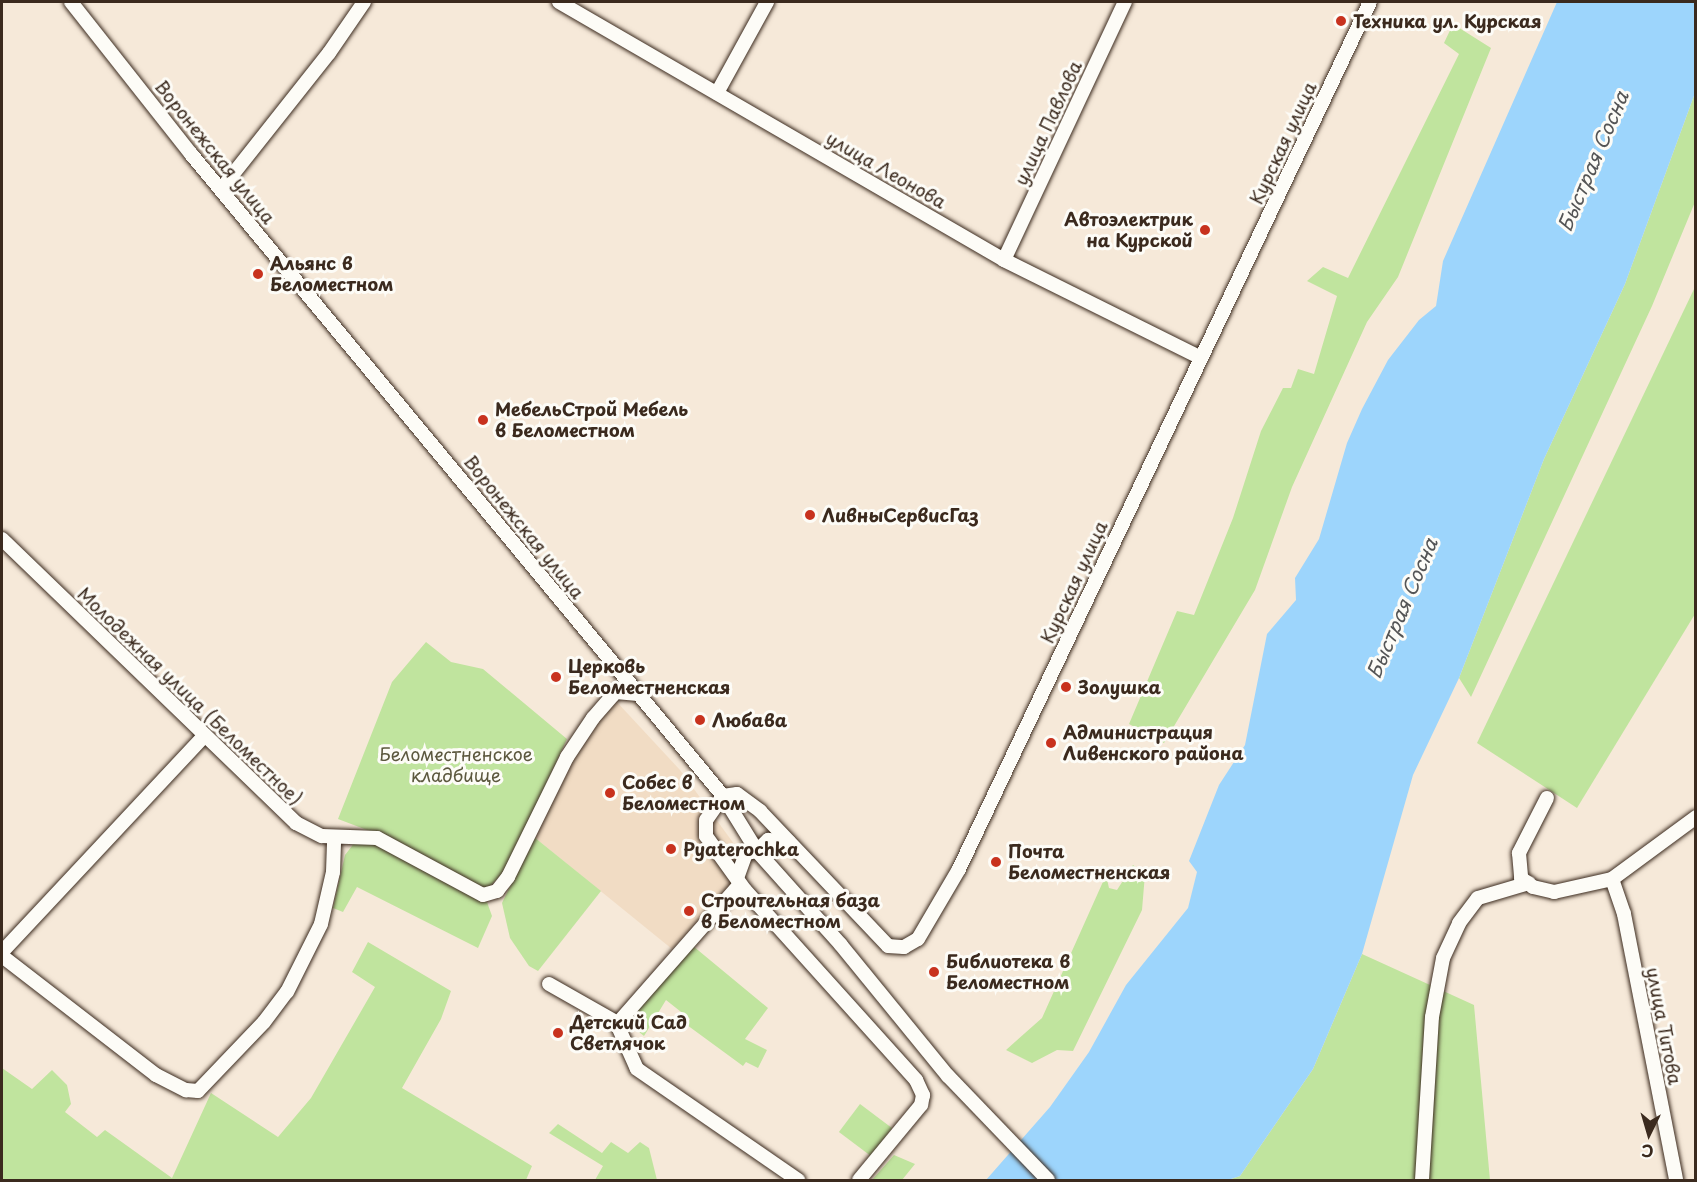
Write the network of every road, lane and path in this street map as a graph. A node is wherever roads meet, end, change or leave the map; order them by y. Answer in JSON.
{"nodes":[{"id":1,"x":71,"y":2,"type":"edge"},
{"id":2,"x":364,"y":2,"type":"edge"},
{"id":3,"x":559,"y":2,"type":"edge"},
{"id":4,"x":767,"y":2,"type":"edge"},
{"id":5,"x":1125,"y":2,"type":"edge"},
{"id":6,"x":1370,"y":2,"type":"edge"},
{"id":7,"x":717,"y":93,"type":"junction"},
{"id":8,"x":222,"y":188,"type":"junction"},
{"id":9,"x":1004,"y":260,"type":"junction"},
{"id":10,"x":1201,"y":358,"type":"junction"},
{"id":11,"x":2,"y":539,"type":"edge"},
{"id":12,"x":638,"y":694,"type":"junction"},
{"id":13,"x":205,"y":735,"type":"junction"},
{"id":14,"x":723,"y":796,"type":"junction"},
{"id":15,"x":1547,"y":798,"type":"dead end"},
{"id":16,"x":1695,"y":817,"type":"edge"},
{"id":17,"x":334,"y":838,"type":"junction"},
{"id":18,"x":789,"y":842,"type":"junction"},
{"id":19,"x":757,"y":851,"type":"junction"},
{"id":20,"x":1612,"y":879,"type":"junction"},
{"id":21,"x":738,"y":881,"type":"junction"},
{"id":22,"x":1529,"y":883,"type":"junction"},
{"id":23,"x":2,"y":954,"type":"edge"},
{"id":24,"x":549,"y":984,"type":"dead end"},
{"id":25,"x":617,"y":1024,"type":"junction"},
{"id":26,"x":798,"y":1180,"type":"edge"},
{"id":27,"x":859,"y":1180,"type":"edge"},
{"id":28,"x":1048,"y":1180,"type":"edge"},
{"id":29,"x":1422,"y":1180,"type":"edge"},
{"id":30,"x":1676,"y":1180,"type":"edge"}],
"edges":[{"from":1,"to":8,"type":"street","name":"Воронежская улица"},
{"from":2,"to":8,"type":"street"},
{"from":3,"to":7,"type":"street","name":"улица Леонова"},
{"from":4,"to":7,"type":"street"},
{"from":5,"to":9,"type":"street","name":"улица Павлова"},
{"from":6,"to":10,"type":"street","name":"Курская улица"},
{"from":7,"to":9,"type":"street","name":"улица Леонова"},
{"from":8,"to":12,"type":"street","name":"Воронежская улица"},
{"from":9,"to":10,"type":"street","name":"улица Леонова"},
{"from":10,"to":18,"type":"street","name":"Курская улица"},
{"from":11,"to":13,"type":"street","name":"Молодежная улица (Беломестное)"},
{"from":12,"to":14,"type":"street","name":"Воронежская улица"},
{"from":12,"to":17,"type":"street","name":"Молодежная улица (Беломестное)"},
{"from":13,"to":17,"type":"street","name":"Молодежная улица (Беломестное)"},
{"from":13,"to":23,"type":"street"},
{"from":14,"to":18,"type":"street","name":"Курская улица"},
{"from":14,"to":19,"type":"street","name":"Воронежская улица"},
{"from":14,"to":21,"type":"street"},
{"from":15,"to":22,"type":"street"},
{"from":16,"to":20,"type":"street"},
{"from":17,"to":23,"type":"street"},
{"from":18,"to":19,"type":"street"},
{"from":19,"to":21,"type":"street"},
{"from":19,"to":28,"type":"street","name":"Воронежская улица"},
{"from":20,"to":22,"type":"street"},
{"from":20,"to":30,"type":"street","name":"улица Титова"},
{"from":21,"to":25,"type":"street"},
{"from":21,"to":27,"type":"street"},
{"from":22,"to":29,"type":"street"},
{"from":24,"to":25,"type":"street"},
{"from":25,"to":26,"type":"street"}]}
